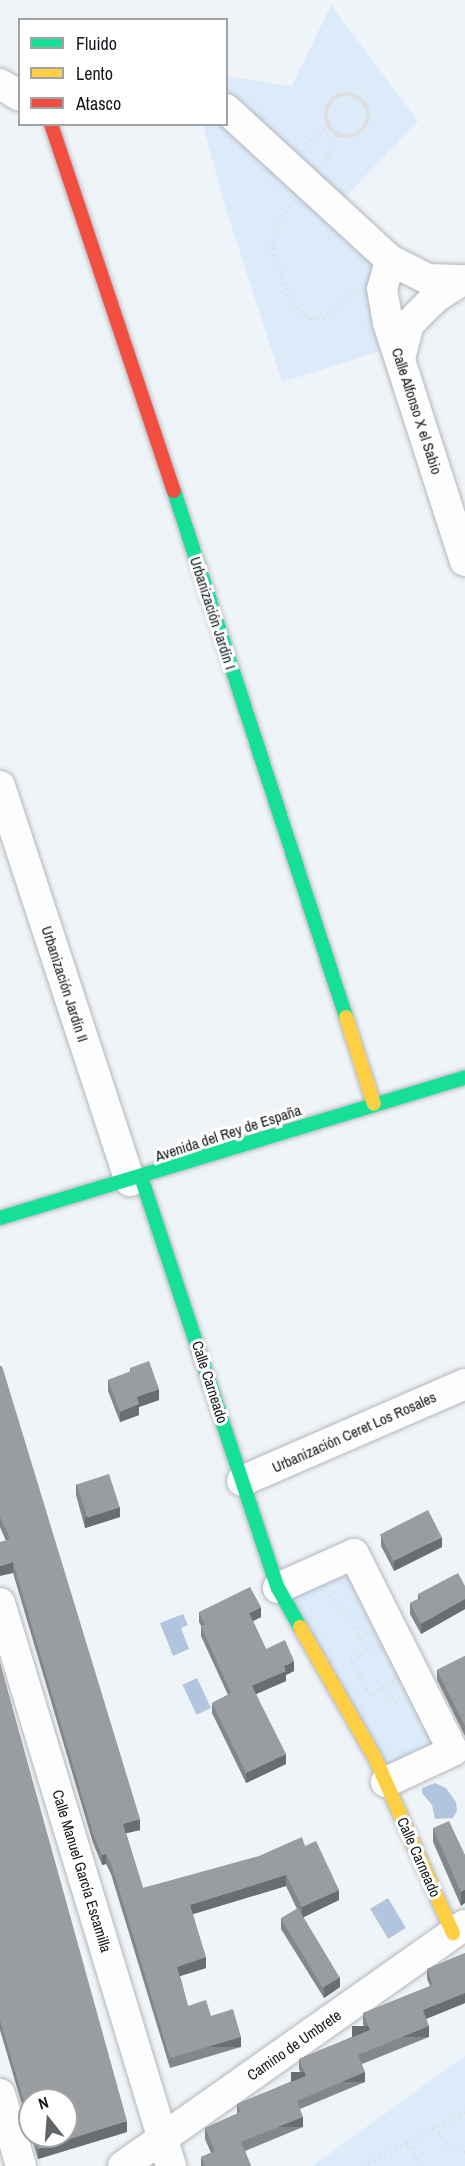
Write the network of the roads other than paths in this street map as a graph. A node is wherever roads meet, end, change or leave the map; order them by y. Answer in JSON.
{"nodes":[{"id":1,"x":0,"y":84,"type":"edge"},
{"id":2,"x":18,"y":95,"type":"edge"},
{"id":3,"x":228,"y":111,"type":"edge"},
{"id":4,"x":52,"y":126,"type":"edge"},
{"id":5,"x":390,"y":260,"type":"junction"},
{"id":6,"x":464,"y":280,"type":"edge"},
{"id":7,"x":400,"y":359,"type":"junction"},
{"id":8,"x":465,"y":561,"type":"edge"},
{"id":9,"x":0,"y":786,"type":"edge"},
{"id":10,"x":465,"y":1078,"type":"edge"},
{"id":11,"x":374,"y":1104,"type":"junction"},
{"id":12,"x":136,"y":1179,"type":"junction"},
{"id":13,"x":0,"y":1218,"type":"edge"},
{"id":14,"x":465,"y":1384,"type":"edge"},
{"id":15,"x":242,"y":1481,"type":"junction"},
{"id":16,"x":291,"y":1582,"type":"junction"},
{"id":17,"x":0,"y":1603,"type":"edge"},
{"id":18,"x":386,"y":1782,"type":"junction"},
{"id":19,"x":459,"y":1929,"type":"edge"},
{"id":20,"x":0,"y":2094,"type":"edge"},
{"id":21,"x":167,"y":2152,"type":"edge"},
{"id":22,"x":21,"y":2166,"type":"edge"},
{"id":23,"x":123,"y":2166,"type":"edge"}],
"edges":[{"from":1,"to":2,"type":"street"},
{"from":3,"to":5,"type":"street"},
{"from":4,"to":11,"type":"street","name":"Urbanización Jardín I"},
{"from":5,"to":6,"type":"street"},
{"from":5,"to":7,"type":"street","name":"Calle Alfonso X el Sabio"},
{"from":6,"to":7,"type":"street"},
{"from":7,"to":8,"type":"street","name":"Calle Alfonso X el Sabio"},
{"from":9,"to":12,"type":"street","name":"Urbanización Jardín II"},
{"from":10,"to":11,"type":"street","name":"Avenida del Rey de España"},
{"from":11,"to":12,"type":"street","name":"Avenida del Rey de España"},
{"from":12,"to":13,"type":"street","name":"Avenida del Rey de España"},
{"from":12,"to":15,"type":"street","name":"Calle Carneado"},
{"from":14,"to":15,"type":"street","name":"Urbanización Ceret Los Rosales"},
{"from":15,"to":16,"type":"street","name":"Calle Carneado"},
{"from":16,"to":18,"type":"street","name":"Calle Carneado"},
{"from":16,"to":18,"type":"street"},
{"from":17,"to":21,"type":"street","name":"Calle Manuel García Escamilla"},
{"from":18,"to":19,"type":"street","name":"Calle Carneado"},
{"from":19,"to":21,"type":"street","name":"Camino de Umbrete"},
{"from":20,"to":22,"type":"street"},
{"from":21,"to":23,"type":"street","name":"Camino de Umbrete"}]}
